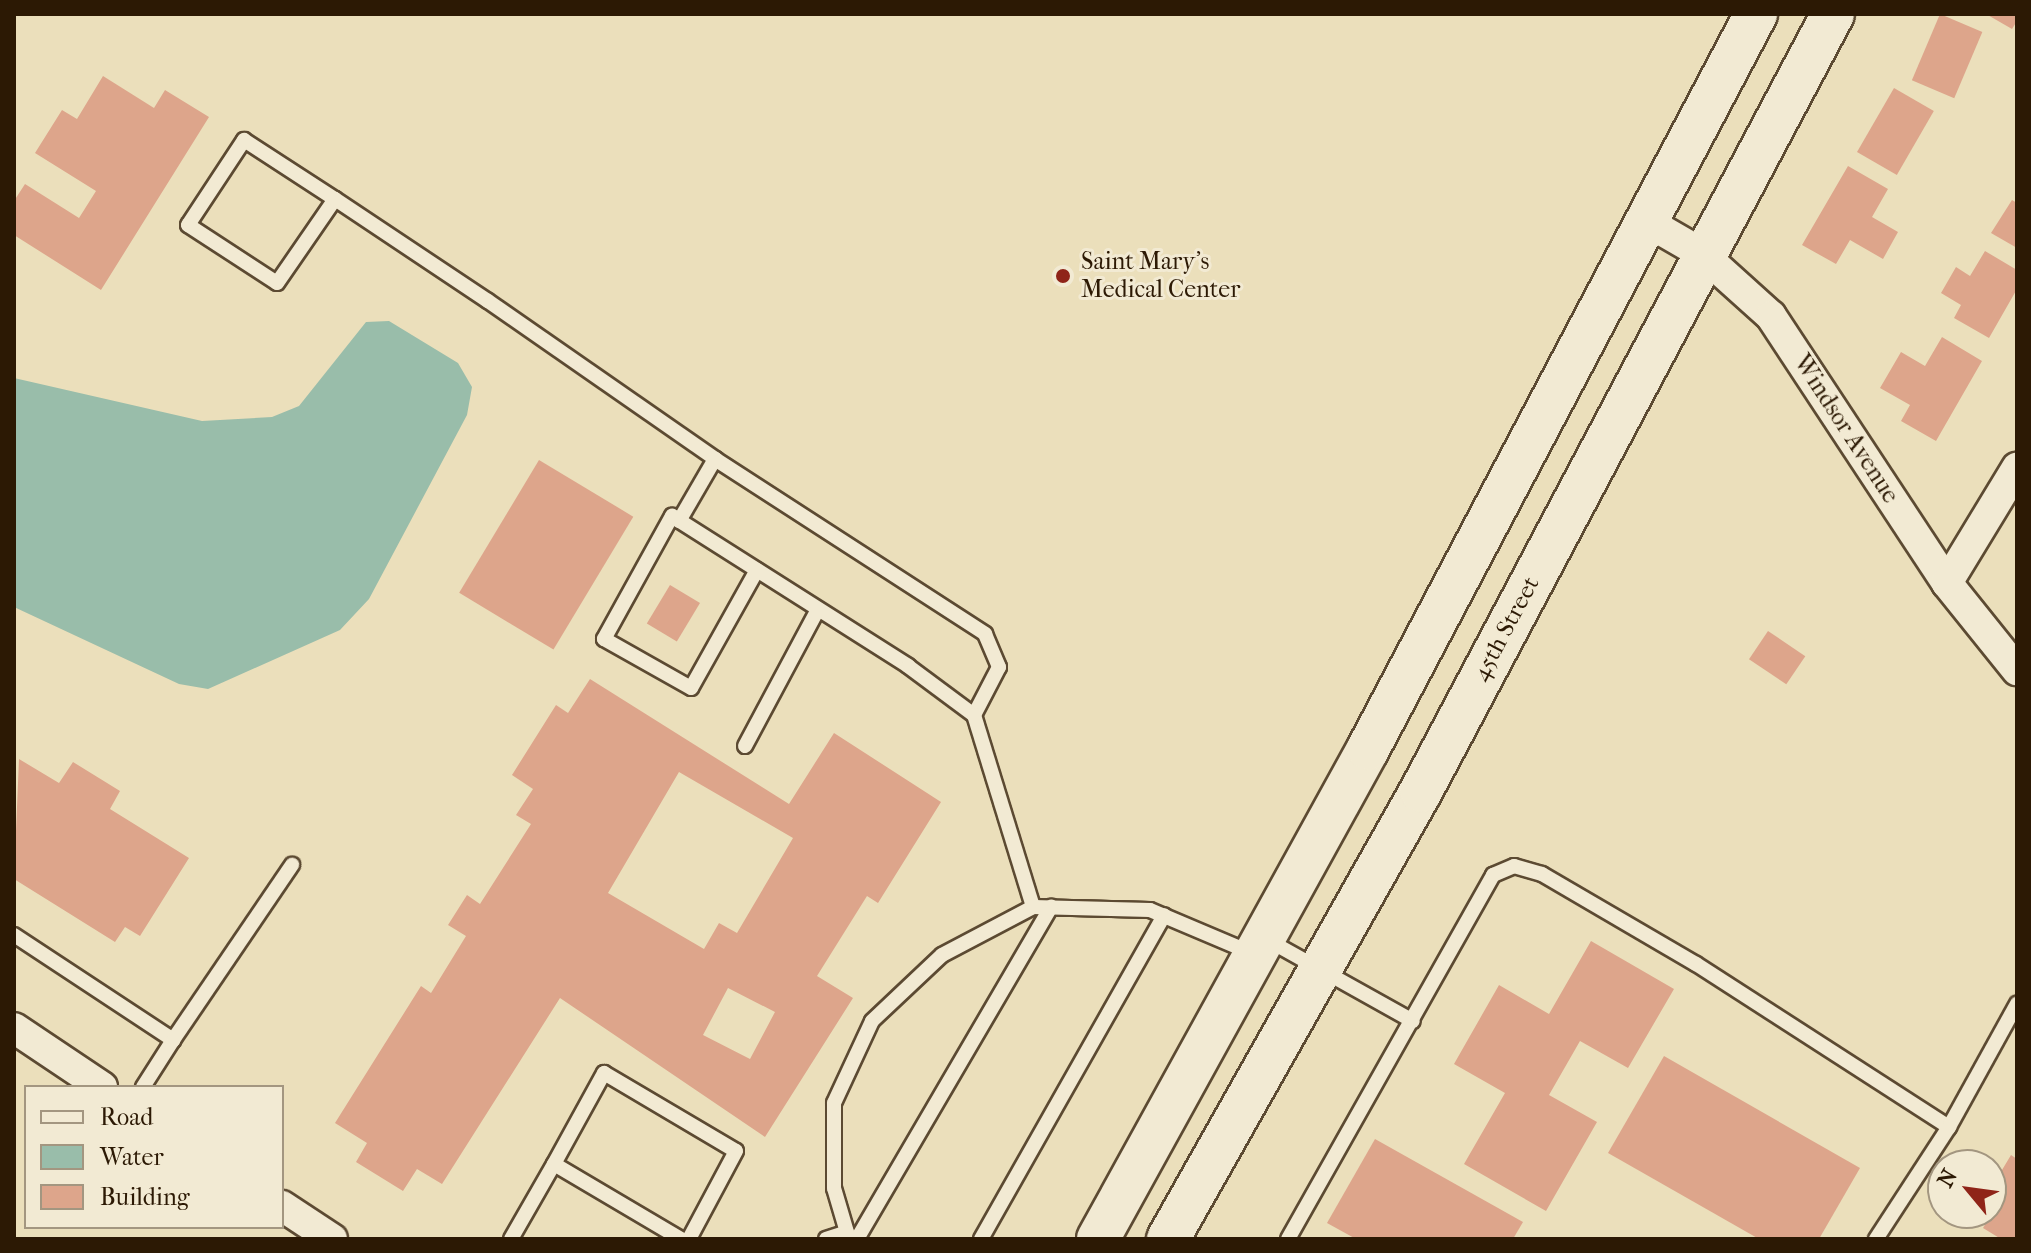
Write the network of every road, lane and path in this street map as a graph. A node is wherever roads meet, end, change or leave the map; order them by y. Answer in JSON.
{"nodes":[{"id":1,"x":1756,"y":14,"type":"edge"},
{"id":2,"x":1833,"y":14,"type":"edge"},
{"id":3,"x":335,"y":199,"type":"junction"},
{"id":4,"x":1644,"y":220,"type":"junction"},
{"id":5,"x":1701,"y":253,"type":"junction"},
{"id":6,"x":715,"y":459,"type":"junction"},
{"id":7,"x":2017,"y":468,"type":"edge"},
{"id":8,"x":679,"y":521,"type":"junction"},
{"id":9,"x":757,"y":570,"type":"junction"},
{"id":10,"x":1947,"y":583,"type":"junction"},
{"id":11,"x":818,"y":609,"type":"junction"},
{"id":12,"x":2017,"y":670,"type":"edge"},
{"id":13,"x":974,"y":715,"type":"junction"},
{"id":14,"x":745,"y":746,"type":"dead end"},
{"id":15,"x":292,"y":865,"type":"dead end"},
{"id":16,"x":1033,"y":907,"type":"junction"},
{"id":17,"x":1051,"y":907,"type":"junction"},
{"id":18,"x":1164,"y":915,"type":"junction"},
{"id":19,"x":14,"y":935,"type":"edge"},
{"id":20,"x":1259,"y":946,"type":"junction"},
{"id":21,"x":1320,"y":969,"type":"junction"},
{"id":22,"x":2017,"y":1004,"type":"edge"},
{"id":23,"x":1413,"y":1021,"type":"junction"},
{"id":24,"x":14,"y":1028,"type":"edge"},
{"id":25,"x":173,"y":1040,"type":"junction"},
{"id":26,"x":99,"y":1085,"type":"edge"},
{"id":27,"x":144,"y":1085,"type":"edge"},
{"id":28,"x":1949,"y":1127,"type":"junction"},
{"id":29,"x":554,"y":1164,"type":"junction"},
{"id":30,"x":284,"y":1207,"type":"edge"},
{"id":31,"x":851,"y":1237,"type":"edge"},
{"id":32,"x":332,"y":1239,"type":"edge"},
{"id":33,"x":511,"y":1239,"type":"edge"},
{"id":34,"x":681,"y":1239,"type":"edge"},
{"id":35,"x":689,"y":1239,"type":"edge"},
{"id":36,"x":826,"y":1239,"type":"edge"},
{"id":37,"x":981,"y":1239,"type":"edge"},
{"id":38,"x":1098,"y":1239,"type":"edge"},
{"id":39,"x":1168,"y":1239,"type":"edge"},
{"id":40,"x":1288,"y":1239,"type":"edge"},
{"id":41,"x":1876,"y":1239,"type":"edge"}],
"edges":[{"from":1,"to":4,"type":"main road"},
{"from":2,"to":5,"type":"main road","name":"45th Street"},
{"from":3,"to":3,"type":"lane"},
{"from":3,"to":6,"type":"lane"},
{"from":4,"to":5,"type":"street","name":"Windsor Avenue"},
{"from":4,"to":20,"type":"main road"},
{"from":5,"to":10,"type":"street","name":"Windsor Avenue"},
{"from":5,"to":21,"type":"main road","name":"45th Street"},
{"from":6,"to":8,"type":"lane"},
{"from":6,"to":13,"type":"lane"},
{"from":7,"to":10,"type":"street"},
{"from":8,"to":9,"type":"lane"},
{"from":8,"to":9,"type":"lane"},
{"from":9,"to":11,"type":"lane"},
{"from":10,"to":12,"type":"street","name":"Windsor Avenue"},
{"from":11,"to":13,"type":"lane"},
{"from":11,"to":14,"type":"lane"},
{"from":13,"to":16,"type":"lane"},
{"from":15,"to":25,"type":"lane"},
{"from":16,"to":17,"type":"lane"},
{"from":16,"to":31,"type":"lane"},
{"from":17,"to":18,"type":"lane"},
{"from":17,"to":31,"type":"lane"},
{"from":18,"to":20,"type":"lane"},
{"from":18,"to":37,"type":"lane"},
{"from":19,"to":25,"type":"lane"},
{"from":20,"to":21,"type":"lane"},
{"from":20,"to":38,"type":"main road"},
{"from":21,"to":23,"type":"lane"},
{"from":21,"to":39,"type":"main road","name":"45th Street"},
{"from":22,"to":28,"type":"lane"},
{"from":23,"to":28,"type":"lane"},
{"from":23,"to":40,"type":"lane"},
{"from":24,"to":26,"type":"street"},
{"from":25,"to":27,"type":"lane"},
{"from":28,"to":41,"type":"lane"},
{"from":29,"to":33,"type":"lane"},
{"from":29,"to":34,"type":"lane"},
{"from":29,"to":35,"type":"lane"},
{"from":30,"to":32,"type":"street"},
{"from":31,"to":36,"type":"lane"}]}
